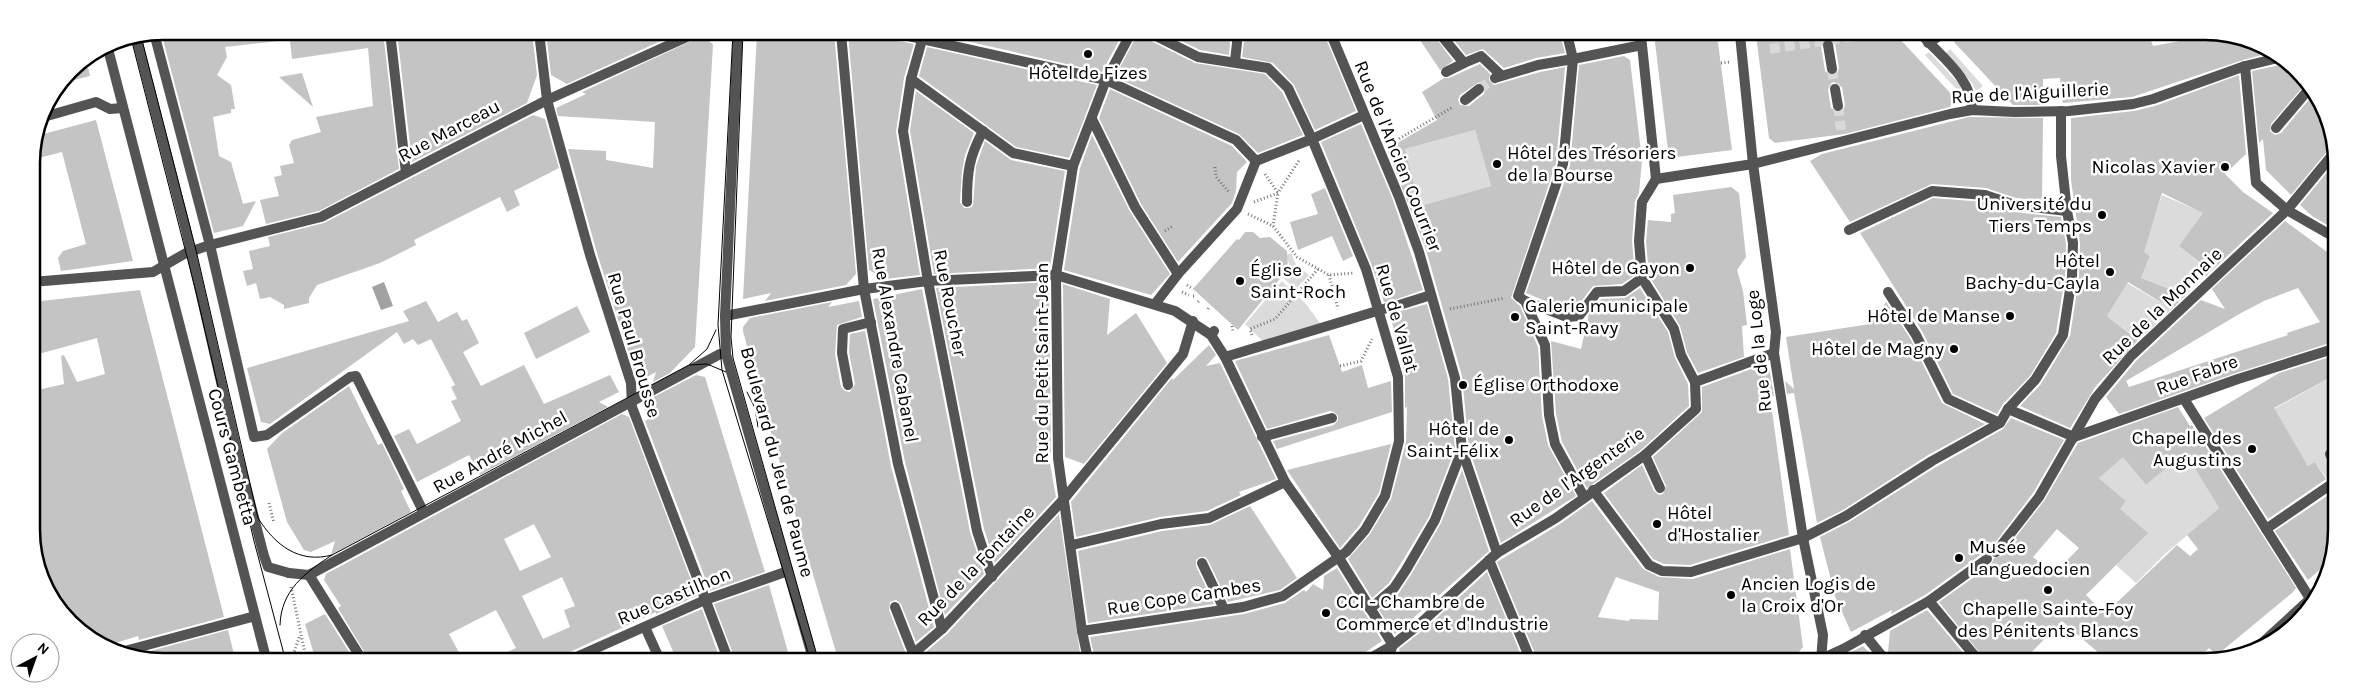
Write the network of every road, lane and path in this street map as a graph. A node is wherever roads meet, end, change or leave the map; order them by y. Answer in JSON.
{"nodes":[{"id":1,"x":156,"y":40,"type":"edge"},
{"id":2,"x":391,"y":40,"type":"edge"},
{"id":3,"x":540,"y":40,"type":"edge"},
{"id":4,"x":680,"y":40,"type":"edge"},
{"id":5,"x":738,"y":40,"type":"edge"},
{"id":6,"x":842,"y":40,"type":"edge"},
{"id":7,"x":922,"y":40,"type":"edge"},
{"id":8,"x":940,"y":40,"type":"edge"},
{"id":9,"x":1127,"y":40,"type":"edge"},
{"id":10,"x":1164,"y":40,"type":"edge"},
{"id":11,"x":1237,"y":40,"type":"edge"},
{"id":12,"x":1333,"y":40,"type":"edge"},
{"id":13,"x":1445,"y":40,"type":"edge"},
{"id":14,"x":1568,"y":40,"type":"edge"},
{"id":15,"x":1641,"y":40,"type":"edge"},
{"id":16,"x":1741,"y":40,"type":"edge"},
{"id":17,"x":1926,"y":40,"type":"edge"},
{"id":18,"x":138,"y":42,"type":"edge"},
{"id":19,"x":1828,"y":45,"type":"dead end"},
{"id":20,"x":108,"y":53,"type":"edge"},
{"id":21,"x":1573,"y":59,"type":"junction"},
{"id":22,"x":2272,"y":59,"type":"edge"},
{"id":23,"x":1235,"y":61,"type":"junction"},
{"id":24,"x":1464,"y":63,"type":"junction"},
{"id":25,"x":2244,"y":66,"type":"junction"},
{"id":26,"x":1832,"y":69,"type":"tunnel mouth"},
{"id":27,"x":1446,"y":72,"type":"dead end"},
{"id":28,"x":911,"y":79,"type":"junction"},
{"id":29,"x":1106,"y":80,"type":"junction"},
{"id":30,"x":1479,"y":89,"type":"tunnel mouth"},
{"id":31,"x":1835,"y":89,"type":"tunnel mouth"},
{"id":32,"x":2306,"y":93,"type":"edge"},
{"id":33,"x":547,"y":100,"type":"junction"},
{"id":34,"x":1464,"y":100,"type":"joint"},
{"id":35,"x":1838,"y":106,"type":"tunnel mouth"},
{"id":36,"x":122,"y":108,"type":"junction"},
{"id":37,"x":1972,"y":110,"type":"junction"},
{"id":38,"x":2061,"y":111,"type":"junction"},
{"id":39,"x":49,"y":115,"type":"edge"},
{"id":40,"x":1364,"y":115,"type":"junction"},
{"id":41,"x":1092,"y":119,"type":"junction"},
{"id":42,"x":2276,"y":128,"type":"dead end"},
{"id":43,"x":1841,"y":130,"type":"tunnel mouth"},
{"id":44,"x":983,"y":131,"type":"junction"},
{"id":45,"x":1312,"y":139,"type":"junction"},
{"id":46,"x":1843,"y":142,"type":"junction"},
{"id":47,"x":1378,"y":151,"type":"junction"},
{"id":48,"x":2328,"y":160,"type":"edge"},
{"id":49,"x":1256,"y":161,"type":"junction"},
{"id":50,"x":1753,"y":164,"type":"junction"},
{"id":51,"x":1073,"y":166,"type":"junction"},
{"id":52,"x":1215,"y":167,"type":"dead end"},
{"id":53,"x":406,"y":174,"type":"junction"},
{"id":54,"x":1656,"y":179,"type":"junction"},
{"id":55,"x":1278,"y":193,"type":"junction"},
{"id":56,"x":967,"y":202,"type":"dead end"},
{"id":57,"x":1239,"y":205,"type":"junction"},
{"id":58,"x":2286,"y":210,"type":"junction"},
{"id":59,"x":2067,"y":211,"type":"junction"},
{"id":60,"x":1273,"y":226,"type":"junction"},
{"id":61,"x":1849,"y":230,"type":"dead end"},
{"id":62,"x":2328,"y":234,"type":"edge"},
{"id":63,"x":210,"y":245,"type":"junction"},
{"id":64,"x":191,"y":252,"type":"junction"},
{"id":65,"x":165,"y":265,"type":"junction"},
{"id":66,"x":1318,"y":269,"type":"junction"},
{"id":67,"x":1367,"y":271,"type":"junction"},
{"id":68,"x":1178,"y":274,"type":"junction"},
{"id":69,"x":1056,"y":275,"type":"junction"},
{"id":70,"x":1329,"y":275,"type":"junction"},
{"id":71,"x":1642,"y":278,"type":"junction"},
{"id":72,"x":40,"y":281,"type":"edge"},
{"id":73,"x":928,"y":282,"type":"junction"},
{"id":74,"x":1187,"y":285,"type":"dead end"},
{"id":75,"x":864,"y":289,"type":"junction"},
{"id":76,"x":1193,"y":289,"type":"dead end"},
{"id":77,"x":1182,"y":291,"type":"dead end"},
{"id":78,"x":1888,"y":292,"type":"dead end"},
{"id":79,"x":1431,"y":295,"type":"junction"},
{"id":80,"x":1193,"y":296,"type":"dead end"},
{"id":81,"x":1521,"y":298,"type":"junction"},
{"id":82,"x":1155,"y":304,"type":"junction"},
{"id":83,"x":1385,"y":312,"type":"junction"},
{"id":84,"x":1437,"y":312,"type":"junction"},
{"id":85,"x":724,"y":316,"type":"junction"},
{"id":86,"x":1193,"y":321,"type":"junction"},
{"id":87,"x":871,"y":322,"type":"junction"},
{"id":88,"x":1342,"y":322,"type":"junction"},
{"id":89,"x":1232,"y":326,"type":"dead end"},
{"id":90,"x":1233,"y":331,"type":"dead end"},
{"id":91,"x":1251,"y":333,"type":"dead end"},
{"id":92,"x":2328,"y":351,"type":"edge"},
{"id":93,"x":1774,"y":353,"type":"junction"},
{"id":94,"x":726,"y":354,"type":"junction"},
{"id":95,"x":1225,"y":357,"type":"junction"},
{"id":96,"x":1340,"y":366,"type":"dead end"},
{"id":97,"x":1695,"y":382,"type":"junction"},
{"id":98,"x":848,"y":385,"type":"dead end"},
{"id":99,"x":2184,"y":399,"type":"junction"},
{"id":100,"x":632,"y":400,"type":"junction"},
{"id":101,"x":2008,"y":409,"type":"junction"},
{"id":102,"x":1332,"y":418,"type":"dead end"},
{"id":103,"x":2000,"y":423,"type":"junction"},
{"id":104,"x":1262,"y":437,"type":"junction"},
{"id":105,"x":2074,"y":437,"type":"junction"},
{"id":106,"x":1462,"y":450,"type":"junction"},
{"id":107,"x":1644,"y":455,"type":"junction"},
{"id":108,"x":1285,"y":482,"type":"junction"},
{"id":109,"x":2328,"y":486,"type":"edge"},
{"id":110,"x":1660,"y":488,"type":"dead end"},
{"id":111,"x":1593,"y":490,"type":"junction"},
{"id":112,"x":1584,"y":497,"type":"junction"},
{"id":113,"x":1063,"y":500,"type":"junction"},
{"id":114,"x":269,"y":503,"type":"dead end"},
{"id":115,"x":424,"y":513,"type":"junction"},
{"id":116,"x":274,"y":523,"type":"dead end"},
{"id":117,"x":2266,"y":529,"type":"junction"},
{"id":118,"x":1803,"y":538,"type":"junction"},
{"id":119,"x":1072,"y":544,"type":"junction"},
{"id":120,"x":1996,"y":552,"type":"dead end"},
{"id":121,"x":1493,"y":557,"type":"junction"},
{"id":122,"x":1339,"y":558,"type":"junction"},
{"id":123,"x":1987,"y":559,"type":"dead end"},
{"id":124,"x":1202,"y":563,"type":"dead end"},
{"id":125,"x":788,"y":570,"type":"junction"},
{"id":126,"x":289,"y":573,"type":"junction"},
{"id":127,"x":309,"y":575,"type":"junction"},
{"id":128,"x":992,"y":577,"type":"junction"},
{"id":129,"x":2309,"y":595,"type":"edge"},
{"id":130,"x":704,"y":600,"type":"junction"},
{"id":131,"x":1928,"y":601,"type":"junction"},
{"id":132,"x":895,"y":607,"type":"dead end"},
{"id":133,"x":1224,"y":609,"type":"junction"},
{"id":134,"x":1370,"y":609,"type":"junction"},
{"id":135,"x":255,"y":616,"type":"junction"},
{"id":136,"x":646,"y":626,"type":"junction"},
{"id":137,"x":942,"y":629,"type":"junction"},
{"id":138,"x":1082,"y":631,"type":"junction"},
{"id":139,"x":300,"y":635,"type":"junction"},
{"id":140,"x":1865,"y":635,"type":"junction"},
{"id":141,"x":1393,"y":645,"type":"junction"},
{"id":142,"x":138,"y":650,"type":"edge"},
{"id":143,"x":265,"y":653,"type":"edge"},
{"id":144,"x":294,"y":653,"type":"edge"},
{"id":145,"x":305,"y":653,"type":"edge"},
{"id":146,"x":358,"y":653,"type":"edge"},
{"id":147,"x":585,"y":653,"type":"edge"},
{"id":148,"x":657,"y":653,"type":"edge"},
{"id":149,"x":726,"y":653,"type":"edge"},
{"id":150,"x":812,"y":653,"type":"edge"},
{"id":151,"x":913,"y":653,"type":"edge"},
{"id":152,"x":917,"y":653,"type":"edge"},
{"id":153,"x":1087,"y":653,"type":"edge"},
{"id":154,"x":1379,"y":653,"type":"edge"},
{"id":155,"x":1390,"y":653,"type":"edge"},
{"id":156,"x":1528,"y":653,"type":"edge"},
{"id":157,"x":1822,"y":653,"type":"edge"},
{"id":158,"x":1835,"y":653,"type":"edge"},
{"id":159,"x":1880,"y":653,"type":"edge"},
{"id":160,"x":1972,"y":653,"type":"edge"}],
"edges":[{"from":1,"to":63,"type":"street","name":"Cours Gambetta"},
{"from":2,"to":53,"type":"street"},
{"from":3,"to":33,"type":"street","name":"Rue Paul Brousse"},
{"from":4,"to":33,"type":"street","name":"Rue Marceau"},
{"from":5,"to":85,"type":"street","name":"Boulevard du Jeu de Paume"},
{"from":6,"to":75,"type":"street","name":"Rue Alexandre Cabanel"},
{"from":7,"to":28,"type":"street","name":"Rue Roucher"},
{"from":8,"to":29,"type":"street"},
{"from":9,"to":29,"type":"street","name":"Rue du Petit Saint-Jean"},
{"from":10,"to":23,"type":"street","name":"Rue de Vallat"},
{"from":11,"to":23,"type":"street"},
{"from":12,"to":40,"type":"street","name":"Rue de l'Ancien Courrier"},
{"from":13,"to":24,"type":"street"},
{"from":14,"to":21,"type":"street"},
{"from":15,"to":21,"type":"street"},
{"from":15,"to":54,"type":"street"},
{"from":16,"to":50,"type":"street","name":"Rue de la Loge"},
{"from":17,"to":37,"type":"street"},
{"from":18,"to":64,"type":"street","name":"Cours Gambetta"},
{"from":19,"to":26,"type":"street"},
{"from":20,"to":36,"type":"street","name":"Cours Gambetta"},
{"from":21,"to":24,"type":"street"},
{"from":21,"to":81,"type":"street"},
{"from":22,"to":25,"type":"street","name":"Rue de l'Aiguillerie"},
{"from":23,"to":45,"type":"street","name":"Rue de Vallat"},
{"from":24,"to":27,"type":"street"},
{"from":25,"to":38,"type":"street","name":"Rue de l'Aiguillerie"},
{"from":25,"to":58,"type":"street"},
{"from":28,"to":44,"type":"street"},
{"from":28,"to":73,"type":"street","name":"Rue Roucher"},
{"from":29,"to":41,"type":"street","name":"Rue du Petit Saint-Jean"},
{"from":29,"to":49,"type":"street"},
{"from":30,"to":34,"type":"street"},
{"from":31,"to":35,"type":"street"},
{"from":32,"to":42,"type":"street"},
{"from":33,"to":53,"type":"street","name":"Rue Marceau"},
{"from":33,"to":100,"type":"street","name":"Rue Paul Brousse"},
{"from":34,"to":47,"type":"path"},
{"from":36,"to":39,"type":"street"},
{"from":36,"to":65,"type":"street","name":"Cours Gambetta"},
{"from":37,"to":38,"type":"street","name":"Rue de l'Aiguillerie"},
{"from":37,"to":46,"type":"street","name":"Rue de l'Aiguillerie"},
{"from":38,"to":59,"type":"street"},
{"from":40,"to":45,"type":"street"},
{"from":40,"to":47,"type":"street","name":"Rue de l'Ancien Courrier"},
{"from":41,"to":51,"type":"street","name":"Rue du Petit Saint-Jean"},
{"from":41,"to":68,"type":"street"},
{"from":43,"to":46,"type":"street"},
{"from":44,"to":51,"type":"street"},
{"from":44,"to":56,"type":"street"},
{"from":45,"to":49,"type":"street"},
{"from":45,"to":55,"type":"path"},
{"from":45,"to":67,"type":"street","name":"Rue de Vallat"},
{"from":46,"to":50,"type":"street","name":"Rue de l'Aiguillerie"},
{"from":47,"to":79,"type":"street","name":"Rue de l'Ancien Courrier"},
{"from":48,"to":58,"type":"street","name":"Rue de la Monnaie"},
{"from":49,"to":55,"type":"path"},
{"from":49,"to":57,"type":"street"},
{"from":50,"to":54,"type":"street","name":"Rue de l'Aiguillerie"},
{"from":50,"to":93,"type":"street","name":"Rue de la Loge"},
{"from":51,"to":69,"type":"street","name":"Rue du Petit Saint-Jean"},
{"from":52,"to":57,"type":"path"},
{"from":53,"to":63,"type":"street","name":"Rue Marceau"},
{"from":54,"to":71,"type":"street"},
{"from":55,"to":57,"type":"path"},
{"from":55,"to":60,"type":"path"},
{"from":57,"to":60,"type":"path"},
{"from":57,"to":68,"type":"street"},
{"from":58,"to":62,"type":"street"},
{"from":58,"to":105,"type":"street","name":"Rue de la Monnaie"},
{"from":59,"to":61,"type":"street"},
{"from":59,"to":101,"type":"street"},
{"from":60,"to":66,"type":"path"},
{"from":63,"to":64,"type":"street"},
{"from":63,"to":115,"type":"street","name":"Cours Gambetta"},
{"from":64,"to":65,"type":"street"},
{"from":64,"to":126,"type":"street","name":"Cours Gambetta"},
{"from":65,"to":72,"type":"street"},
{"from":65,"to":135,"type":"street","name":"Cours Gambetta"},
{"from":66,"to":70,"type":"path"},
{"from":66,"to":91,"type":"path"},
{"from":67,"to":70,"type":"path"},
{"from":67,"to":83,"type":"street","name":"Rue de Vallat"},
{"from":68,"to":82,"type":"street"},
{"from":69,"to":73,"type":"street"},
{"from":69,"to":82,"type":"street"},
{"from":69,"to":113,"type":"street","name":"Rue du Petit Saint-Jean"},
{"from":70,"to":88,"type":"path"},
{"from":71,"to":81,"type":"street"},
{"from":71,"to":97,"type":"street"},
{"from":73,"to":75,"type":"street"},
{"from":73,"to":128,"type":"street","name":"Rue Roucher"},
{"from":74,"to":76,"type":"path"},
{"from":75,"to":85,"type":"street"},
{"from":75,"to":87,"type":"street","name":"Rue Alexandre Cabanel"},
{"from":77,"to":80,"type":"path"},
{"from":78,"to":103,"type":"street"},
{"from":79,"to":83,"type":"street"},
{"from":79,"to":84,"type":"street","name":"Rue de l'Ancien Courrier"},
{"from":81,"to":84,"type":"path"},
{"from":81,"to":112,"type":"street"},
{"from":82,"to":86,"type":"street"},
{"from":83,"to":88,"type":"street"},
{"from":83,"to":96,"type":"path"},
{"from":83,"to":122,"type":"street","name":"Rue de Vallat"},
{"from":84,"to":106,"type":"street","name":"Rue de l'Ancien Courrier"},
{"from":85,"to":94,"type":"street","name":"Boulevard du Jeu de Paume"},
{"from":86,"to":95,"type":"street"},
{"from":86,"to":113,"type":"street","name":"Rue de la Fontaine"},
{"from":87,"to":98,"type":"street"},
{"from":87,"to":137,"type":"street","name":"Rue Alexandre Cabanel"},
{"from":88,"to":95,"type":"street"},
{"from":89,"to":90,"type":"path"},
{"from":92,"to":99,"type":"street","name":"Rue Fabre"},
{"from":93,"to":97,"type":"street"},
{"from":93,"to":118,"type":"street","name":"Rue de la Loge"},
{"from":94,"to":100,"type":"street","name":"Rue André Michel"},
{"from":94,"to":125,"type":"street","name":"Boulevard du Jeu de Paume"},
{"from":95,"to":104,"type":"street"},
{"from":97,"to":107,"type":"street","name":"Rue de l'Argenterie"},
{"from":99,"to":105,"type":"street","name":"Rue Fabre"},
{"from":99,"to":117,"type":"street"},
{"from":100,"to":115,"type":"street","name":"Rue André Michel"},
{"from":100,"to":130,"type":"street","name":"Rue Paul Brousse"},
{"from":101,"to":103,"type":"street"},
{"from":101,"to":105,"type":"street"},
{"from":102,"to":104,"type":"street"},
{"from":103,"to":118,"type":"street"},
{"from":104,"to":108,"type":"street"},
{"from":105,"to":120,"type":"street","name":"Rue de la Monnaie"},
{"from":106,"to":121,"type":"street","name":"Rue de l'Ancien Courrier"},
{"from":106,"to":134,"type":"street"},
{"from":107,"to":110,"type":"street"},
{"from":107,"to":111,"type":"street","name":"Rue de l'Argenterie"},
{"from":108,"to":119,"type":"street"},
{"from":108,"to":122,"type":"street"},
{"from":109,"to":117,"type":"street"},
{"from":111,"to":112,"type":"street","name":"Rue de l'Argenterie"},
{"from":111,"to":118,"type":"street"},
{"from":112,"to":121,"type":"street","name":"Rue de l'Argenterie"},
{"from":113,"to":119,"type":"street","name":"Rue du Petit Saint-Jean"},
{"from":113,"to":128,"type":"street","name":"Rue de la Fontaine"},
{"from":114,"to":116,"type":"path"},
{"from":115,"to":127,"type":"street","name":"Rue André Michel"},
{"from":117,"to":129,"type":"street"},
{"from":118,"to":157,"type":"street","name":"Rue de la Loge"},
{"from":119,"to":138,"type":"street","name":"Rue du Petit Saint-Jean"},
{"from":121,"to":141,"type":"street","name":"Rue de l'Argenterie"},
{"from":121,"to":156,"type":"street","name":"Rue de l'Ancien Courrier"},
{"from":122,"to":133,"type":"street","name":"Rue Cope Cambes"},
{"from":122,"to":134,"type":"street"},
{"from":123,"to":131,"type":"street"},
{"from":124,"to":133,"type":"street"},
{"from":125,"to":130,"type":"street","name":"Rue Castilhon"},
{"from":125,"to":150,"type":"street","name":"Boulevard du Jeu de Paume"},
{"from":126,"to":127,"type":"street"},
{"from":126,"to":139,"type":"path"},
{"from":127,"to":146,"type":"street"},
{"from":128,"to":137,"type":"street","name":"Rue de la Fontaine"},
{"from":130,"to":136,"type":"street","name":"Rue Castilhon"},
{"from":130,"to":149,"type":"street","name":"Rue Paul Brousse"},
{"from":131,"to":140,"type":"street"},
{"from":131,"to":160,"type":"street"},
{"from":132,"to":151,"type":"street"},
{"from":133,"to":138,"type":"street","name":"Rue Cope Cambes"},
{"from":134,"to":141,"type":"street"},
{"from":135,"to":142,"type":"street"},
{"from":135,"to":143,"type":"street","name":"Cours Gambetta"},
{"from":136,"to":147,"type":"street","name":"Rue Castilhon"},
{"from":136,"to":148,"type":"street"},
{"from":137,"to":152,"type":"street","name":"Rue de la Fontaine"},
{"from":138,"to":153,"type":"street","name":"Rue du Petit Saint-Jean"},
{"from":139,"to":144,"type":"path"},
{"from":139,"to":145,"type":"path"},
{"from":140,"to":158,"type":"street"},
{"from":140,"to":159,"type":"street"},
{"from":141,"to":154,"type":"street","name":"Rue de l'Argenterie"},
{"from":141,"to":155,"type":"street"}]}
